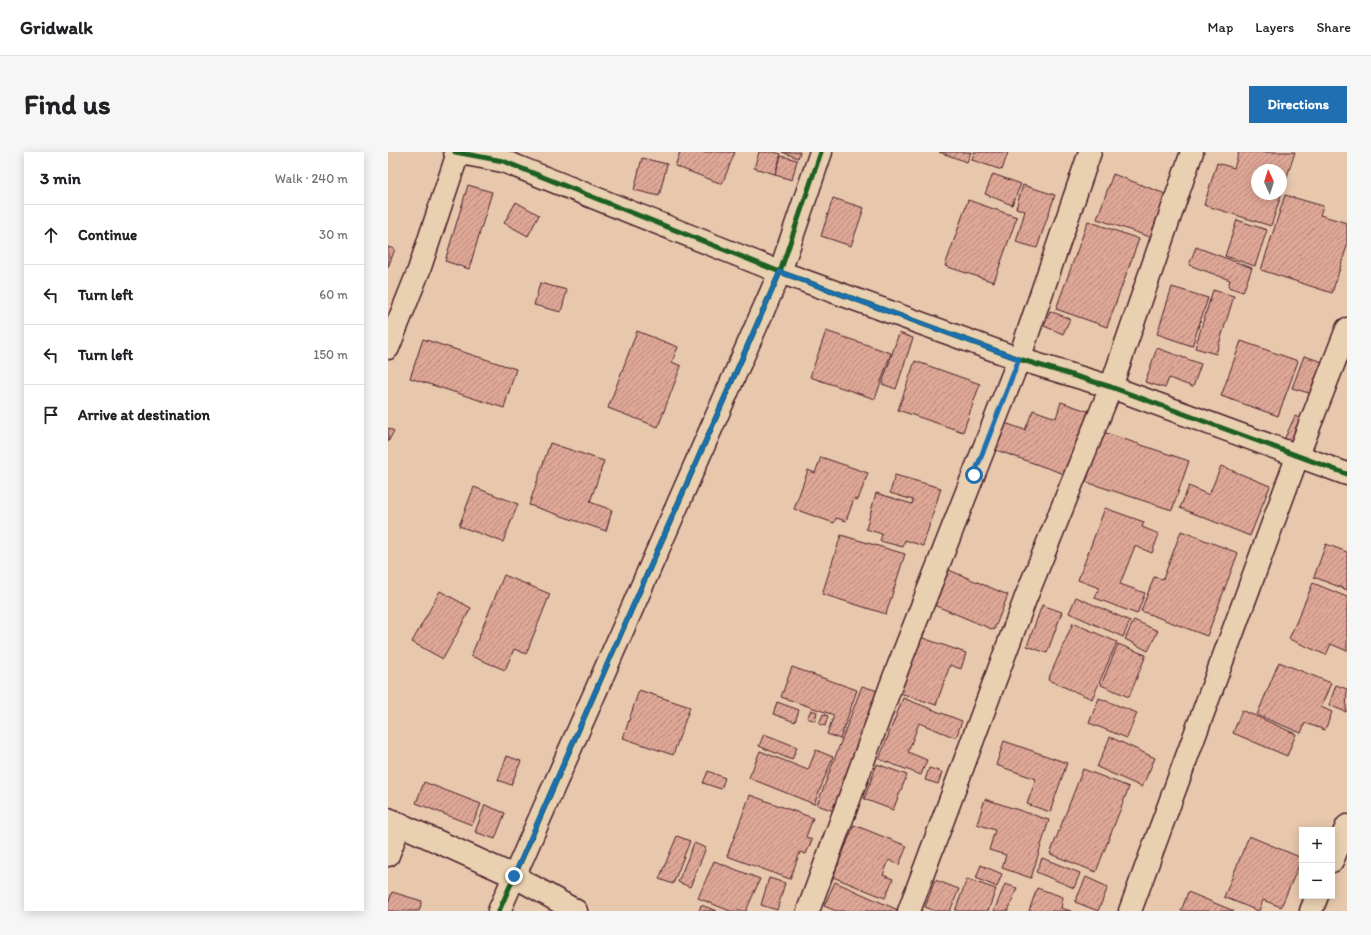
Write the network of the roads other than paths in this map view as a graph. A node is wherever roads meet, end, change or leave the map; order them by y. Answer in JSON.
{"nodes":[{"id":1,"x":821,"y":152,"type":"edge"},
{"id":2,"x":1090,"y":152,"type":"edge"},
{"id":3,"x":1192,"y":152,"type":"edge"},
{"id":4,"x":456,"y":153,"type":"edge"},
{"id":5,"x":505,"y":156,"type":"edge"},
{"id":6,"x":780,"y":272,"type":"junction"},
{"id":7,"x":1347,"y":329,"type":"edge"},
{"id":8,"x":388,"y":348,"type":"edge"},
{"id":9,"x":1019,"y":359,"type":"junction"},
{"id":10,"x":1110,"y":387,"type":"junction"},
{"id":11,"x":1298,"y":455,"type":"junction"},
{"id":12,"x":1347,"y":474,"type":"edge"},
{"id":13,"x":394,"y":822,"type":"edge"},
{"id":14,"x":1347,"y":826,"type":"edge"},
{"id":15,"x":1335,"y":854,"type":"edge"},
{"id":16,"x":388,"y":855,"type":"edge"},
{"id":17,"x":514,"y":876,"type":"junction"},
{"id":18,"x":1316,"y":899,"type":"edge"},
{"id":19,"x":499,"y":911,"type":"edge"},
{"id":20,"x":576,"y":911,"type":"edge"},
{"id":21,"x":808,"y":911,"type":"edge"},
{"id":22,"x":909,"y":911,"type":"edge"},
{"id":23,"x":1130,"y":911,"type":"edge"},
{"id":24,"x":1311,"y":911,"type":"edge"}],
"edges":[{"from":1,"to":6,"type":"street"},
{"from":2,"to":9,"type":"street"},
{"from":3,"to":10,"type":"street"},
{"from":4,"to":5,"type":"street"},
{"from":4,"to":8,"type":"street"},
{"from":5,"to":6,"type":"street"},
{"from":6,"to":9,"type":"street"},
{"from":6,"to":17,"type":"street"},
{"from":7,"to":11,"type":"street"},
{"from":9,"to":10,"type":"street"},
{"from":9,"to":21,"type":"street"},
{"from":10,"to":11,"type":"street"},
{"from":10,"to":22,"type":"street"},
{"from":11,"to":12,"type":"street"},
{"from":11,"to":23,"type":"street"},
{"from":13,"to":16,"type":"street"},
{"from":13,"to":17,"type":"street"},
{"from":14,"to":15,"type":"street"},
{"from":17,"to":19,"type":"street"},
{"from":17,"to":20,"type":"street"},
{"from":18,"to":24,"type":"street"}]}
